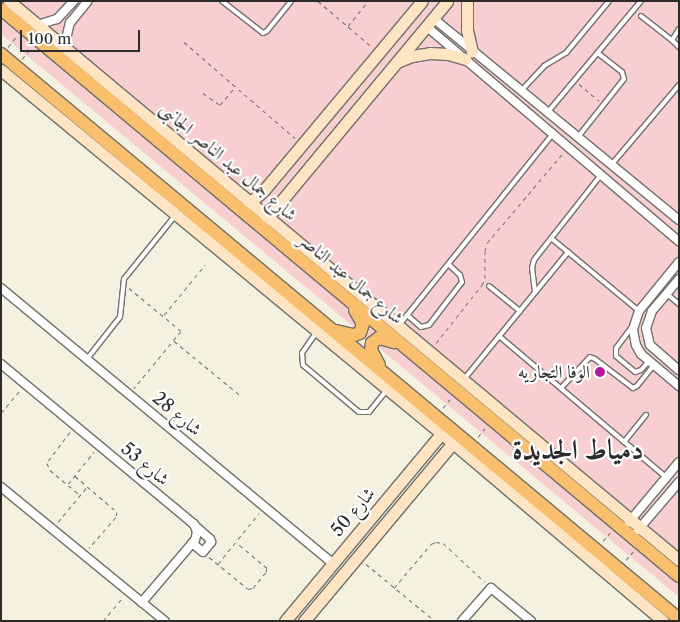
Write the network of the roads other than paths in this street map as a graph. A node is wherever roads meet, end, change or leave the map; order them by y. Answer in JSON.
{"nodes":[{"id":1,"x":9,"y":1,"type":"edge"},
{"id":2,"x":74,"y":1,"type":"edge"},
{"id":3,"x":88,"y":1,"type":"edge"},
{"id":4,"x":222,"y":1,"type":"edge"},
{"id":5,"x":291,"y":1,"type":"edge"},
{"id":6,"x":422,"y":1,"type":"edge"},
{"id":7,"x":447,"y":1,"type":"edge"},
{"id":8,"x":467,"y":1,"type":"edge"},
{"id":9,"x":609,"y":1,"type":"edge"},
{"id":10,"x":640,"y":1,"type":"edge"},
{"id":11,"x":1,"y":10,"type":"edge"},
{"id":12,"x":642,"y":16,"type":"dead end"},
{"id":13,"x":21,"y":21,"type":"junction"},
{"id":14,"x":429,"y":22,"type":"junction"},
{"id":15,"x":37,"y":25,"type":"junction"},
{"id":16,"x":679,"y":29,"type":"edge"},
{"id":17,"x":672,"y":40,"type":"junction"},
{"id":18,"x":679,"y":47,"type":"edge"},
{"id":19,"x":64,"y":48,"type":"junction"},
{"id":20,"x":598,"y":52,"type":"junction"},
{"id":21,"x":1,"y":54,"type":"edge"},
{"id":22,"x":469,"y":55,"type":"junction"},
{"id":23,"x":396,"y":63,"type":"junction"},
{"id":24,"x":6,"y":74,"type":"edge"},
{"id":25,"x":679,"y":85,"type":"edge"},
{"id":26,"x":521,"y":91,"type":"junction"},
{"id":27,"x":130,"y":111,"type":"junction"},
{"id":28,"x":547,"y":113,"type":"junction"},
{"id":29,"x":553,"y":134,"type":"junction"},
{"id":30,"x":577,"y":138,"type":"junction"},
{"id":31,"x":611,"y":166,"type":"junction"},
{"id":32,"x":601,"y":175,"type":"junction"},
{"id":33,"x":245,"y":207,"type":"junction"},
{"id":34,"x":176,"y":215,"type":"junction"},
{"id":35,"x":679,"y":220,"type":"edge"},
{"id":36,"x":263,"y":222,"type":"junction"},
{"id":37,"x":551,"y":238,"type":"junction"},
{"id":38,"x":679,"y":241,"type":"edge"},
{"id":39,"x":229,"y":252,"type":"junction"},
{"id":40,"x":568,"y":252,"type":"junction"},
{"id":41,"x":679,"y":262,"type":"edge"},
{"id":42,"x":448,"y":264,"type":"junction"},
{"id":43,"x":679,"y":278,"type":"edge"},
{"id":44,"x":489,"y":286,"type":"dead end"},
{"id":45,"x":1,"y":288,"type":"edge"},
{"id":46,"x":535,"y":292,"type":"junction"},
{"id":47,"x":667,"y":294,"type":"junction"},
{"id":48,"x":350,"y":301,"type":"junction"},
{"id":49,"x":679,"y":304,"type":"edge"},
{"id":50,"x":520,"y":311,"type":"junction"},
{"id":51,"x":640,"y":311,"type":"junction"},
{"id":52,"x":407,"y":315,"type":"junction"},
{"id":53,"x":634,"y":325,"type":"junction"},
{"id":54,"x":398,"y":326,"type":"junction"},
{"id":55,"x":333,"y":331,"type":"junction"},
{"id":56,"x":318,"y":332,"type":"junction"},
{"id":57,"x":499,"y":336,"type":"junction"},
{"id":58,"x":404,"y":346,"type":"junction"},
{"id":59,"x":87,"y":359,"type":"junction"},
{"id":60,"x":651,"y":363,"type":"junction"},
{"id":61,"x":1,"y":364,"type":"edge"},
{"id":62,"x":679,"y":370,"type":"edge"},
{"id":63,"x":382,"y":371,"type":"junction"},
{"id":64,"x":460,"y":385,"type":"junction"},
{"id":65,"x":679,"y":386,"type":"edge"},
{"id":66,"x":561,"y":388,"type":"junction"},
{"id":67,"x":388,"y":390,"type":"junction"},
{"id":68,"x":479,"y":401,"type":"junction"},
{"id":69,"x":646,"y":415,"type":"dead end"},
{"id":70,"x":444,"y":430,"type":"junction"},
{"id":71,"x":456,"y":439,"type":"junction"},
{"id":72,"x":624,"y":442,"type":"junction"},
{"id":73,"x":679,"y":462,"type":"edge"},
{"id":74,"x":666,"y":477,"type":"junction"},
{"id":75,"x":679,"y":482,"type":"edge"},
{"id":76,"x":1,"y":486,"type":"edge"},
{"id":77,"x":194,"y":524,"type":"junction"},
{"id":78,"x":630,"y":530,"type":"junction"},
{"id":79,"x":192,"y":543,"type":"junction"},
{"id":80,"x":679,"y":560,"type":"edge"},
{"id":81,"x":332,"y":564,"type":"junction"},
{"id":82,"x":679,"y":576,"type":"edge"},
{"id":83,"x":142,"y":602,"type":"junction"},
{"id":84,"x":309,"y":619,"type":"edge"},
{"id":85,"x":679,"y":619,"type":"edge"},
{"id":86,"x":165,"y":621,"type":"edge"},
{"id":87,"x":285,"y":621,"type":"edge"},
{"id":88,"x":462,"y":621,"type":"edge"},
{"id":89,"x":531,"y":621,"type":"edge"},
{"id":90,"x":663,"y":621,"type":"edge"}],
"edges":[{"from":1,"to":13,"type":"main road","name":"شارع جمال عبد الناصر الجانبى"},
{"from":2,"to":15,"type":"street"},
{"from":3,"to":19,"type":"street"},
{"from":4,"to":5,"type":"lane"},
{"from":6,"to":33,"type":"main road"},
{"from":7,"to":14,"type":"main road"},
{"from":8,"to":22,"type":"main road"},
{"from":9,"to":26,"type":"lane"},
{"from":10,"to":20,"type":"lane"},
{"from":11,"to":13,"type":"main road","name":"شارع جمال عبد الناصر"},
{"from":12,"to":17,"type":"lane"},
{"from":13,"to":15,"type":"main road","name":"شارع جمال عبد الناصر الجانبى"},
{"from":13,"to":27,"type":"main road","name":"شارع جمال عبد الناصر"},
{"from":14,"to":22,"type":"street"},
{"from":14,"to":23,"type":"main road"},
{"from":15,"to":19,"type":"main road","name":"شارع جمال عبد الناصر الجانبى"},
{"from":16,"to":17,"type":"lane"},
{"from":17,"to":18,"type":"lane"},
{"from":19,"to":27,"type":"main road","name":"شارع جمال عبد الناصر الجانبى"},
{"from":20,"to":28,"type":"lane"},
{"from":20,"to":30,"type":"lane"},
{"from":21,"to":24,"type":"main road"},
{"from":22,"to":23,"type":"main road"},
{"from":22,"to":26,"type":"street"},
{"from":22,"to":29,"type":"street"},
{"from":23,"to":36,"type":"main road"},
{"from":24,"to":34,"type":"main road"},
{"from":24,"to":39,"type":"main road"},
{"from":25,"to":31,"type":"lane"},
{"from":26,"to":28,"type":"street"},
{"from":27,"to":33,"type":"main road","name":"شارع جمال عبد الناصر"},
{"from":28,"to":30,"type":"street"},
{"from":29,"to":32,"type":"street"},
{"from":29,"to":42,"type":"lane"},
{"from":30,"to":31,"type":"street"},
{"from":31,"to":35,"type":"street"},
{"from":32,"to":37,"type":"lane"},
{"from":32,"to":38,"type":"street"},
{"from":33,"to":36,"type":"main road","name":"شارع جمال عبد الناصر"},
{"from":34,"to":39,"type":"main road"},
{"from":34,"to":59,"type":"lane"},
{"from":36,"to":48,"type":"main road","name":"شارع جمال عبد الناصر"},
{"from":36,"to":54,"type":"main road","name":"شارع جمال عبد الناصر الجانبى"},
{"from":37,"to":40,"type":"lane"},
{"from":37,"to":46,"type":"lane"},
{"from":39,"to":55,"type":"main road"},
{"from":39,"to":56,"type":"main road"},
{"from":40,"to":46,"type":"lane"},
{"from":40,"to":51,"type":"lane"},
{"from":41,"to":51,"type":"street"},
{"from":42,"to":52,"type":"lane"},
{"from":42,"to":52,"type":"lane"},
{"from":43,"to":47,"type":"street"},
{"from":44,"to":50,"type":"lane"},
{"from":45,"to":59,"type":"street","name":"شارع 28"},
{"from":46,"to":50,"type":"lane"},
{"from":47,"to":49,"type":"lane"},
{"from":47,"to":62,"type":"street"},
{"from":48,"to":55,"type":"main road"},
{"from":48,"to":58,"type":"main road","name":"شارع جمال عبد الناصر"},
{"from":50,"to":57,"type":"lane"},
{"from":51,"to":53,"type":"street"},
{"from":52,"to":54,"type":"lane"},
{"from":53,"to":60,"type":"street"},
{"from":53,"to":60,"type":"lane"},
{"from":54,"to":64,"type":"main road","name":"شارع جمال عبد الناصر الجانبى"},
{"from":55,"to":63,"type":"main road"},
{"from":56,"to":67,"type":"main road"},
{"from":56,"to":67,"type":"lane"},
{"from":57,"to":64,"type":"lane"},
{"from":57,"to":66,"type":"lane"},
{"from":58,"to":63,"type":"main road"},
{"from":58,"to":64,"type":"main road","name":"شارع جمال عبد الناصر"},
{"from":59,"to":81,"type":"street","name":"شارع 28"},
{"from":60,"to":65,"type":"street"},
{"from":60,"to":66,"type":"lane"},
{"from":61,"to":77,"type":"street","name":"شارع 53"},
{"from":63,"to":70,"type":"main road"},
{"from":64,"to":68,"type":"main road","name":"شارع جمال عبد الناصر"},
{"from":66,"to":72,"type":"lane"},
{"from":67,"to":70,"type":"main road"},
{"from":68,"to":78,"type":"main road"},
{"from":68,"to":78,"type":"main road","name":"شارع جمال عبد الناصر"},
{"from":69,"to":72,"type":"lane"},
{"from":70,"to":71,"type":"main road"},
{"from":70,"to":81,"type":"main road","name":"شارع 50"},
{"from":71,"to":84,"type":"main road","name":"شارع 50"},
{"from":71,"to":85,"type":"main road"},
{"from":71,"to":90,"type":"main road"},
{"from":72,"to":74,"type":"lane"},
{"from":73,"to":74,"type":"street"},
{"from":74,"to":78,"type":"street"},
{"from":75,"to":78,"type":"street"},
{"from":76,"to":83,"type":"street"},
{"from":77,"to":79,"type":"street"},
{"from":77,"to":79,"type":"street","name":"شارع 53"},
{"from":78,"to":80,"type":"main road"},
{"from":78,"to":82,"type":"main road","name":"شارع جمال عبد الناصر"},
{"from":79,"to":83,"type":"street"},
{"from":81,"to":87,"type":"main road","name":"شارع 50"},
{"from":83,"to":86,"type":"street"},
{"from":88,"to":89,"type":"street"}]}
